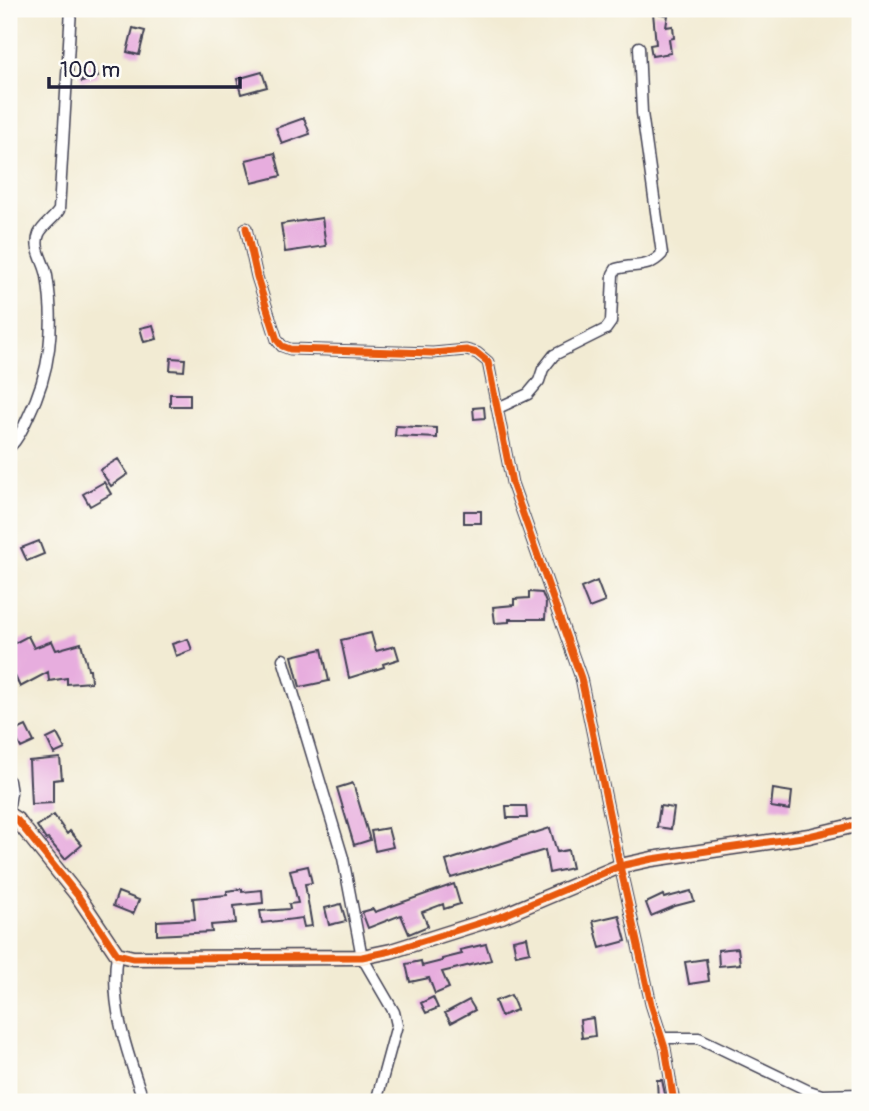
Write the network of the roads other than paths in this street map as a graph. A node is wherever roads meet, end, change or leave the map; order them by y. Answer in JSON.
{"nodes":[{"id":1,"x":71,"y":9,"type":"edge"},
{"id":2,"x":639,"y":47,"type":"dead end"},
{"id":3,"x":246,"y":228,"type":"dead end"},
{"id":4,"x":498,"y":408,"type":"junction"},
{"id":5,"x":9,"y":448,"type":"edge"},
{"id":6,"x":283,"y":659,"type":"dead end"},
{"id":7,"x":9,"y":781,"type":"edge"},
{"id":8,"x":9,"y":805,"type":"edge"},
{"id":9,"x":9,"y":815,"type":"edge"},
{"id":10,"x":860,"y":824,"type":"edge"},
{"id":11,"x":620,"y":866,"type":"junction"},
{"id":12,"x":117,"y":954,"type":"junction"},
{"id":13,"x":362,"y":957,"type":"junction"},
{"id":14,"x":662,"y":1038,"type":"junction"},
{"id":15,"x":860,"y":1094,"type":"edge"},
{"id":16,"x":145,"y":1102,"type":"edge"},
{"id":17,"x":376,"y":1102,"type":"edge"},
{"id":18,"x":674,"y":1102,"type":"edge"}],
"edges":[{"from":1,"to":5,"type":"street"},
{"from":2,"to":4,"type":"street"},
{"from":3,"to":4,"type":"street"},
{"from":4,"to":11,"type":"street"},
{"from":6,"to":13,"type":"street"},
{"from":7,"to":8,"type":"street"},
{"from":9,"to":12,"type":"street"},
{"from":10,"to":11,"type":"street"},
{"from":11,"to":13,"type":"street"},
{"from":11,"to":14,"type":"street"},
{"from":12,"to":13,"type":"street"},
{"from":12,"to":16,"type":"street"},
{"from":13,"to":17,"type":"street"},
{"from":14,"to":15,"type":"street"},
{"from":14,"to":18,"type":"street"}]}
